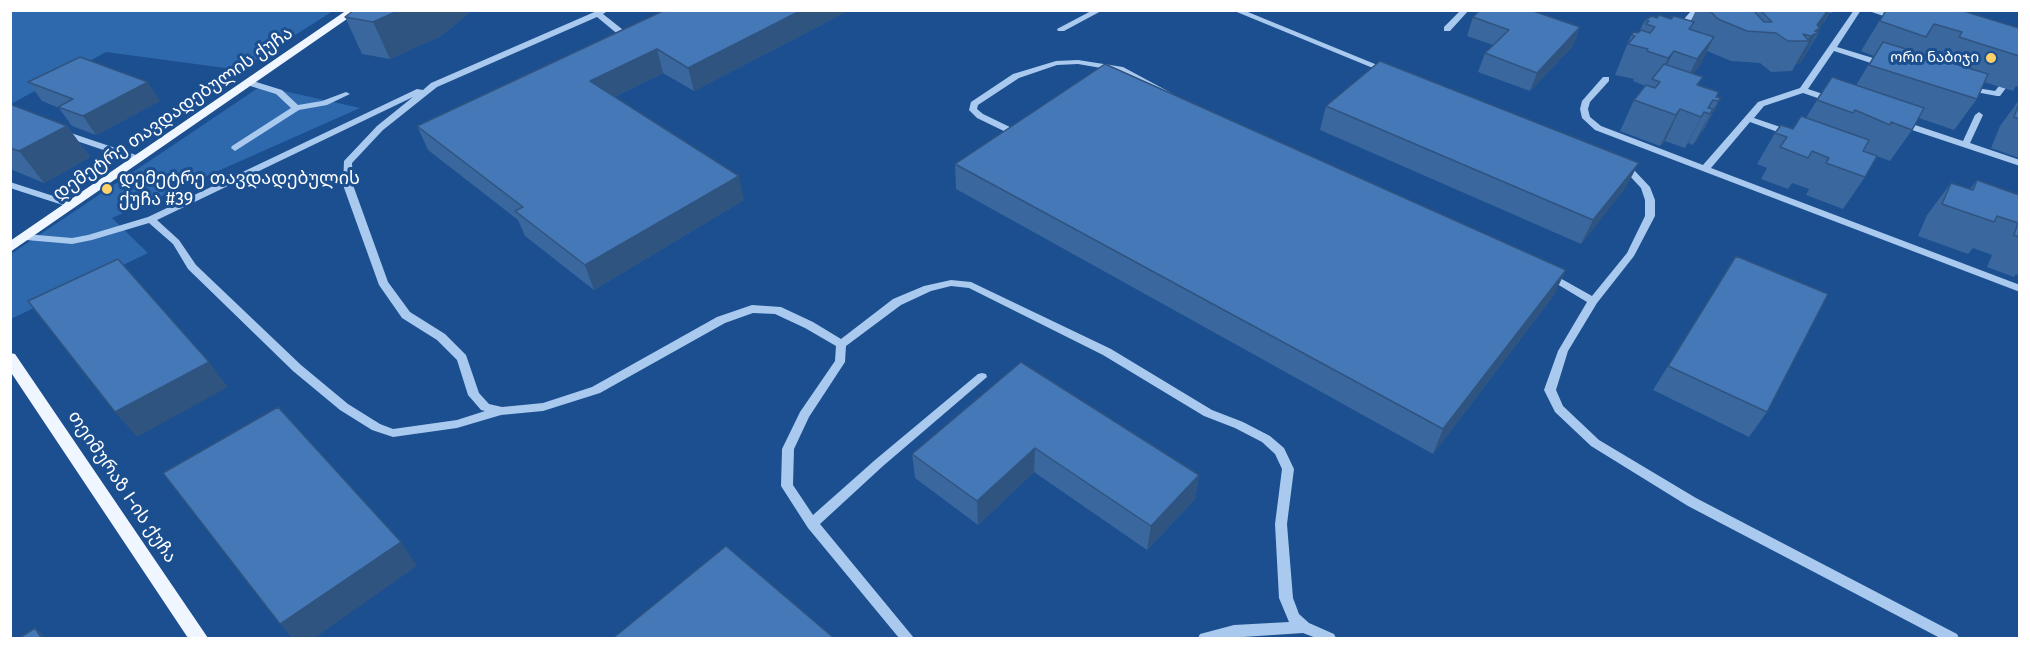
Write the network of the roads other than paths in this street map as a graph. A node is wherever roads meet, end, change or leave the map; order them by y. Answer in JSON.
{"nodes":[{"id":1,"x":355,"y":10,"type":"edge"},
{"id":2,"x":1100,"y":10,"type":"edge"},
{"id":3,"x":1235,"y":10,"type":"edge"},
{"id":4,"x":1466,"y":10,"type":"edge"},
{"id":5,"x":1696,"y":10,"type":"edge"},
{"id":6,"x":1858,"y":10,"type":"edge"},
{"id":7,"x":1869,"y":10,"type":"edge"},
{"id":8,"x":602,"y":12,"type":"edge"},
{"id":9,"x":1910,"y":23,"type":"edge"},
{"id":10,"x":1062,"y":29,"type":"dead end"},
{"id":11,"x":1447,"y":29,"type":"dead end"},
{"id":12,"x":1677,"y":32,"type":"edge"},
{"id":13,"x":632,"y":41,"type":"edge"},
{"id":14,"x":1832,"y":48,"type":"junction"},
{"id":15,"x":1887,"y":65,"type":"edge"},
{"id":16,"x":1395,"y":73,"type":"edge"},
{"id":17,"x":1606,"y":79,"type":"dead end"},
{"id":18,"x":250,"y":83,"type":"junction"},
{"id":19,"x":1955,"y":84,"type":"edge"},
{"id":20,"x":434,"y":86,"type":"junction"},
{"id":21,"x":2002,"y":88,"type":"dead end"},
{"id":22,"x":1803,"y":90,"type":"junction"},
{"id":23,"x":346,"y":94,"type":"dead end"},
{"id":24,"x":1183,"y":102,"type":"edge"},
{"id":25,"x":1846,"y":105,"type":"edge"},
{"id":26,"x":296,"y":108,"type":"junction"},
{"id":27,"x":1979,"y":115,"type":"edge"},
{"id":28,"x":1749,"y":118,"type":"junction"},
{"id":29,"x":1890,"y":119,"type":"edge"},
{"id":30,"x":54,"y":130,"type":"edge"},
{"id":31,"x":1013,"y":132,"type":"edge"},
{"id":32,"x":1802,"y":138,"type":"edge"},
{"id":33,"x":1965,"y":145,"type":"junction"},
{"id":34,"x":235,"y":148,"type":"dead end"},
{"id":35,"x":139,"y":159,"type":"junction"},
{"id":36,"x":1610,"y":162,"type":"edge"},
{"id":37,"x":2019,"y":163,"type":"edge"},
{"id":38,"x":1705,"y":169,"type":"junction"},
{"id":39,"x":10,"y":185,"type":"edge"},
{"id":40,"x":72,"y":206,"type":"junction"},
{"id":41,"x":151,"y":219,"type":"junction"},
{"id":42,"x":26,"y":237,"type":"junction"},
{"id":43,"x":10,"y":248,"type":"edge"},
{"id":44,"x":1539,"y":271,"type":"edge"},
{"id":45,"x":2019,"y":289,"type":"edge"},
{"id":46,"x":1593,"y":301,"type":"junction"},
{"id":47,"x":841,"y":344,"type":"junction"},
{"id":48,"x":10,"y":358,"type":"edge"},
{"id":49,"x":982,"y":377,"type":"dead end"},
{"id":50,"x":501,"y":411,"type":"junction"},
{"id":51,"x":812,"y":524,"type":"junction"},
{"id":52,"x":1304,"y":627,"type":"junction"},
{"id":53,"x":200,"y":639,"type":"edge"},
{"id":54,"x":907,"y":639,"type":"edge"},
{"id":55,"x":1205,"y":639,"type":"edge"},
{"id":56,"x":1329,"y":639,"type":"edge"},
{"id":57,"x":1952,"y":639,"type":"edge"}],
"edges":[{"from":1,"to":18,"type":"main road","name":"დემეტრე თავდადებულის ქუჩა"},
{"from":2,"to":10,"type":"street"},
{"from":3,"to":16,"type":"street"},
{"from":4,"to":11,"type":"street"},
{"from":5,"to":12,"type":"street"},
{"from":6,"to":14,"type":"street"},
{"from":7,"to":9,"type":"street"},
{"from":8,"to":13,"type":"street"},
{"from":8,"to":20,"type":"street"},
{"from":14,"to":15,"type":"street"},
{"from":14,"to":22,"type":"street"},
{"from":17,"to":38,"type":"street"},
{"from":18,"to":26,"type":"street"},
{"from":18,"to":35,"type":"main road","name":"დემეტრე თავდადებულის ქუჩა"},
{"from":19,"to":21,"type":"street"},
{"from":20,"to":41,"type":"street"},
{"from":20,"to":50,"type":"street"},
{"from":22,"to":25,"type":"street"},
{"from":22,"to":28,"type":"street"},
{"from":23,"to":26,"type":"street"},
{"from":24,"to":31,"type":"street"},
{"from":26,"to":34,"type":"street"},
{"from":27,"to":33,"type":"street"},
{"from":28,"to":32,"type":"street"},
{"from":28,"to":38,"type":"street"},
{"from":29,"to":33,"type":"street"},
{"from":30,"to":35,"type":"street"},
{"from":33,"to":37,"type":"street"},
{"from":35,"to":40,"type":"main road","name":"დემეტრე თავდადებულის ქუჩა"},
{"from":36,"to":46,"type":"street"},
{"from":38,"to":45,"type":"street"},
{"from":39,"to":40,"type":"street"},
{"from":40,"to":42,"type":"main road","name":"დემეტრე თავდადებულის ქუჩა"},
{"from":41,"to":42,"type":"street"},
{"from":41,"to":50,"type":"street"},
{"from":42,"to":43,"type":"main road","name":"დემეტრე თავდადებულის ქუჩა"},
{"from":44,"to":46,"type":"street"},
{"from":46,"to":57,"type":"street"},
{"from":47,"to":50,"type":"street"},
{"from":47,"to":51,"type":"street"},
{"from":47,"to":52,"type":"street"},
{"from":48,"to":53,"type":"main road","name":"თეიმურაზ I-ის ქუჩა"},
{"from":49,"to":51,"type":"street"},
{"from":51,"to":54,"type":"street"},
{"from":52,"to":55,"type":"street"},
{"from":52,"to":56,"type":"street"}]}
